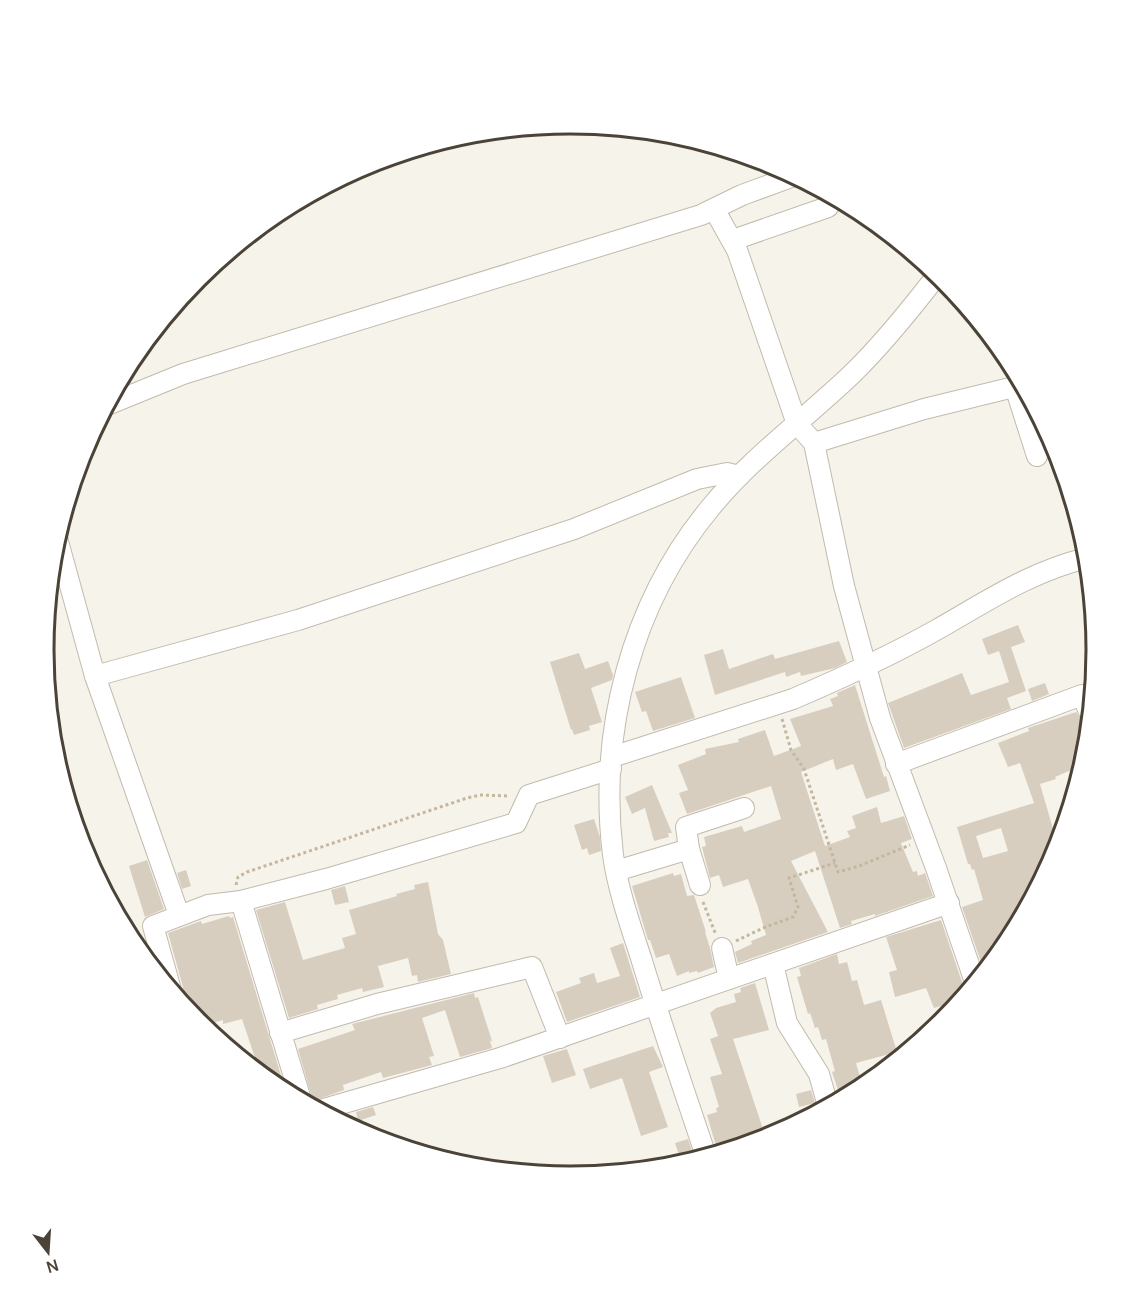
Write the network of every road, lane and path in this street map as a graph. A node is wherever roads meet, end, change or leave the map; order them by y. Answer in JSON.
{"nodes":[{"id":1,"x":783,"y":180,"type":"edge"},
{"id":2,"x":828,"y":207,"type":"dead end"},
{"id":3,"x":714,"y":209,"type":"junction"},
{"id":4,"x":733,"y":240,"type":"junction"},
{"id":5,"x":932,"y":282,"type":"edge"},
{"id":6,"x":1014,"y":387,"type":"edge"},
{"id":7,"x":119,"y":400,"type":"edge"},
{"id":8,"x":1022,"y":402,"type":"edge"},
{"id":9,"x":797,"y":424,"type":"junction"},
{"id":10,"x":814,"y":443,"type":"junction"},
{"id":11,"x":1037,"y":456,"type":"dead end"},
{"id":12,"x":739,"y":476,"type":"junction"},
{"id":13,"x":63,"y":557,"type":"edge"},
{"id":14,"x":1078,"y":561,"type":"edge"},
{"id":15,"x":864,"y":666,"type":"junction"},
{"id":16,"x":95,"y":676,"type":"junction"},
{"id":17,"x":1084,"y":700,"type":"edge"},
{"id":18,"x":777,"y":704,"type":"junction"},
{"id":19,"x":611,"y":763,"type":"junction"},
{"id":20,"x":896,"y":764,"type":"junction"},
{"id":21,"x":526,"y":802,"type":"junction"},
{"id":22,"x":744,"y":808,"type":"dead end"},
{"id":23,"x":925,"y":839,"type":"junction"},
{"id":24,"x":689,"y":849,"type":"junction"},
{"id":25,"x":836,"y":863,"type":"junction"},
{"id":26,"x":616,"y":871,"type":"junction"},
{"id":27,"x":700,"y":885,"type":"joint"},
{"id":28,"x":237,"y":902,"type":"junction"},
{"id":29,"x":949,"y":903,"type":"junction"},
{"id":30,"x":178,"y":915,"type":"junction"},
{"id":31,"x":722,"y":948,"type":"junction"},
{"id":32,"x":773,"y":964,"type":"junction"},
{"id":33,"x":165,"y":969,"type":"edge"},
{"id":34,"x":972,"y":973,"type":"edge"},
{"id":35,"x":729,"y":979,"type":"junction"},
{"id":36,"x":655,"y":1005,"type":"junction"},
{"id":37,"x":280,"y":1033,"type":"junction"},
{"id":38,"x":560,"y":1038,"type":"junction"},
{"id":39,"x":297,"y":1088,"type":"edge"},
{"id":40,"x":826,"y":1098,"type":"edge"},
{"id":41,"x":331,"y":1107,"type":"edge"},
{"id":42,"x":703,"y":1148,"type":"edge"}],
"edges":[{"from":1,"to":3,"type":"street"},
{"from":2,"to":4,"type":"street"},
{"from":3,"to":4,"type":"street"},
{"from":3,"to":7,"type":"street"},
{"from":4,"to":9,"type":"street"},
{"from":5,"to":9,"type":"street"},
{"from":6,"to":10,"type":"street"},
{"from":8,"to":11,"type":"street"},
{"from":9,"to":10,"type":"street"},
{"from":9,"to":12,"type":"street"},
{"from":10,"to":15,"type":"street"},
{"from":12,"to":16,"type":"street"},
{"from":12,"to":19,"type":"street"},
{"from":13,"to":16,"type":"street"},
{"from":14,"to":15,"type":"street"},
{"from":15,"to":18,"type":"street"},
{"from":15,"to":20,"type":"street"},
{"from":16,"to":30,"type":"street"},
{"from":17,"to":20,"type":"street"},
{"from":18,"to":19,"type":"street"},
{"from":18,"to":25,"type":"path"},
{"from":19,"to":21,"type":"street"},
{"from":19,"to":26,"type":"street"},
{"from":20,"to":23,"type":"street"},
{"from":21,"to":28,"type":"street"},
{"from":21,"to":28,"type":"path"},
{"from":22,"to":24,"type":"street"},
{"from":23,"to":25,"type":"path"},
{"from":23,"to":29,"type":"street"},
{"from":24,"to":26,"type":"street"},
{"from":24,"to":27,"type":"street"},
{"from":25,"to":31,"type":"path"},
{"from":26,"to":36,"type":"street"},
{"from":27,"to":31,"type":"path"},
{"from":28,"to":30,"type":"street"},
{"from":28,"to":37,"type":"street"},
{"from":29,"to":32,"type":"street"},
{"from":29,"to":34,"type":"street"},
{"from":30,"to":33,"type":"street"},
{"from":31,"to":35,"type":"street"},
{"from":32,"to":35,"type":"street"},
{"from":32,"to":40,"type":"street"},
{"from":35,"to":36,"type":"street"},
{"from":36,"to":38,"type":"street"},
{"from":36,"to":42,"type":"street"},
{"from":37,"to":38,"type":"street"},
{"from":37,"to":39,"type":"street"},
{"from":38,"to":41,"type":"street"}]}
